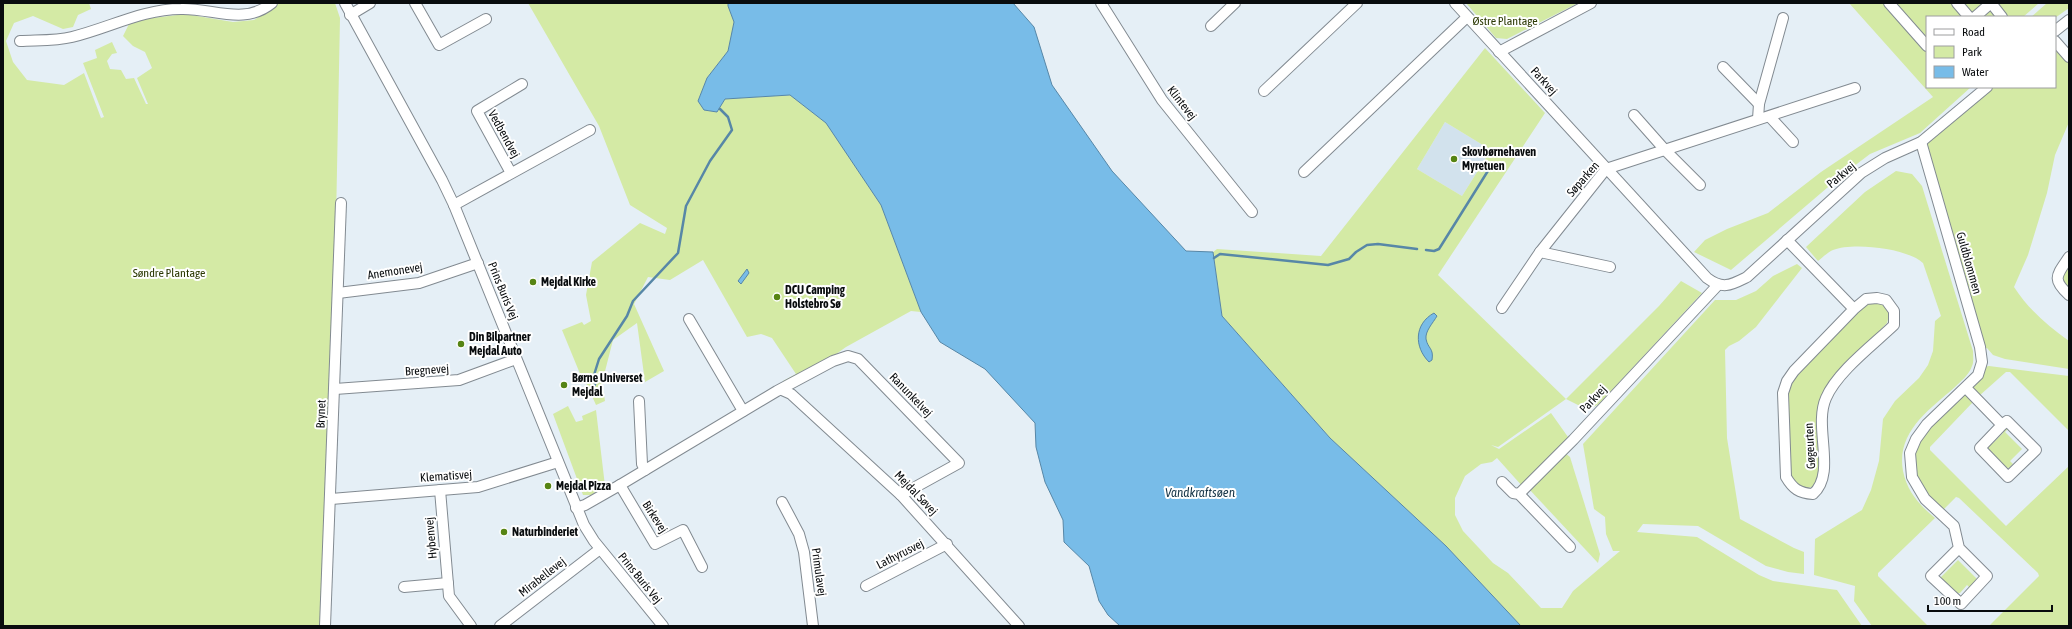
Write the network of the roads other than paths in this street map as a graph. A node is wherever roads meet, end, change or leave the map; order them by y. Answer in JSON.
{"nodes":[{"id":1,"x":272,"y":3,"type":"edge"},
{"id":2,"x":345,"y":3,"type":"edge"},
{"id":3,"x":370,"y":3,"type":"edge"},
{"id":4,"x":415,"y":3,"type":"edge"},
{"id":5,"x":1101,"y":3,"type":"edge"},
{"id":6,"x":1236,"y":3,"type":"edge"},
{"id":7,"x":1357,"y":3,"type":"edge"},
{"id":8,"x":1455,"y":3,"type":"edge"},
{"id":9,"x":1591,"y":3,"type":"edge"},
{"id":10,"x":1889,"y":3,"type":"edge"},
{"id":11,"x":1957,"y":3,"type":"edge"},
{"id":12,"x":1991,"y":3,"type":"edge"},
{"id":13,"x":350,"y":14,"type":"junction"},
{"id":14,"x":1968,"y":16,"type":"edge"},
{"id":15,"x":1976,"y":16,"type":"edge"},
{"id":16,"x":2001,"y":16,"type":"edge"},
{"id":17,"x":1467,"y":17,"type":"junction"},
{"id":18,"x":1783,"y":18,"type":"dead end"},
{"id":19,"x":486,"y":19,"type":"dead end"},
{"id":20,"x":2069,"y":20,"type":"edge"},
{"id":21,"x":1211,"y":26,"type":"dead end"},
{"id":22,"x":2056,"y":30,"type":"edge"},
{"id":23,"x":20,"y":41,"type":"dead end"},
{"id":24,"x":2056,"y":42,"type":"edge"},
{"id":25,"x":1926,"y":45,"type":"edge"},
{"id":26,"x":1499,"y":52,"type":"junction"},
{"id":27,"x":2069,"y":57,"type":"edge"},
{"id":28,"x":1723,"y":67,"type":"dead end"},
{"id":29,"x":522,"y":84,"type":"dead end"},
{"id":30,"x":1855,"y":88,"type":"dead end"},
{"id":31,"x":1986,"y":88,"type":"edge"},
{"id":32,"x":1264,"y":92,"type":"dead end"},
{"id":33,"x":1759,"y":104,"type":"junction"},
{"id":34,"x":1634,"y":115,"type":"dead end"},
{"id":35,"x":1770,"y":117,"type":"junction"},
{"id":36,"x":1758,"y":119,"type":"junction"},
{"id":37,"x":590,"y":130,"type":"dead end"},
{"id":38,"x":1793,"y":142,"type":"dead end"},
{"id":39,"x":1921,"y":142,"type":"junction"},
{"id":40,"x":1665,"y":150,"type":"junction"},
{"id":41,"x":1606,"y":169,"type":"junction"},
{"id":42,"x":1304,"y":172,"type":"dead end"},
{"id":43,"x":511,"y":173,"type":"junction"},
{"id":44,"x":1700,"y":185,"type":"dead end"},
{"id":45,"x":341,"y":203,"type":"dead end"},
{"id":46,"x":454,"y":205,"type":"junction"},
{"id":47,"x":1252,"y":212,"type":"dead end"},
{"id":48,"x":1787,"y":240,"type":"junction"},
{"id":49,"x":1540,"y":252,"type":"junction"},
{"id":50,"x":2069,"y":257,"type":"edge"},
{"id":51,"x":478,"y":263,"type":"junction"},
{"id":52,"x":1610,"y":267,"type":"dead end"},
{"id":53,"x":1717,"y":286,"type":"junction"},
{"id":54,"x":338,"y":293,"type":"junction"},
{"id":55,"x":2069,"y":295,"type":"edge"},
{"id":56,"x":1502,"y":308,"type":"dead end"},
{"id":57,"x":1854,"y":309,"type":"junction"},
{"id":58,"x":689,"y":319,"type":"dead end"},
{"id":59,"x":516,"y":359,"type":"junction"},
{"id":60,"x":1966,"y":388,"type":"junction"},
{"id":61,"x":335,"y":389,"type":"junction"},
{"id":62,"x":782,"y":390,"type":"junction"},
{"id":63,"x":639,"y":401,"type":"dead end"},
{"id":64,"x":743,"y":411,"type":"junction"},
{"id":65,"x":2002,"y":425,"type":"junction"},
{"id":66,"x":558,"y":462,"type":"junction"},
{"id":67,"x":645,"y":470,"type":"junction"},
{"id":68,"x":1502,"y":482,"type":"dead end"},
{"id":69,"x":620,"y":485,"type":"junction"},
{"id":70,"x":440,"y":490,"type":"junction"},
{"id":71,"x":1519,"y":494,"type":"junction"},
{"id":72,"x":902,"y":495,"type":"junction"},
{"id":73,"x":332,"y":499,"type":"junction"},
{"id":74,"x":782,"y":502,"type":"dead end"},
{"id":75,"x":576,"y":508,"type":"junction"},
{"id":76,"x":947,"y":544,"type":"junction"},
{"id":77,"x":1570,"y":547,"type":"dead end"},
{"id":78,"x":1959,"y":548,"type":"junction"},
{"id":79,"x":600,"y":549,"type":"junction"},
{"id":80,"x":702,"y":567,"type":"dead end"},
{"id":81,"x":448,"y":583,"type":"junction"},
{"id":82,"x":866,"y":586,"type":"dead end"},
{"id":83,"x":404,"y":587,"type":"dead end"},
{"id":84,"x":1017,"y":625,"type":"edge"},
{"id":85,"x":326,"y":626,"type":"edge"},
{"id":86,"x":471,"y":626,"type":"edge"},
{"id":87,"x":500,"y":626,"type":"edge"},
{"id":88,"x":663,"y":626,"type":"edge"},
{"id":89,"x":813,"y":626,"type":"edge"}],
"edges":[{"from":1,"to":23,"type":"street"},
{"from":2,"to":13,"type":"street","name":"Prins Buris Vej"},
{"from":3,"to":13,"type":"street"},
{"from":4,"to":19,"type":"street"},
{"from":5,"to":47,"type":"street","name":"Klintevej"},
{"from":6,"to":21,"type":"street"},
{"from":7,"to":32,"type":"street"},
{"from":8,"to":17,"type":"street","name":"Parkvej"},
{"from":9,"to":26,"type":"street"},
{"from":10,"to":25,"type":"street"},
{"from":11,"to":14,"type":"street"},
{"from":12,"to":15,"type":"street"},
{"from":12,"to":16,"type":"street"},
{"from":13,"to":46,"type":"street","name":"Prins Buris Vej"},
{"from":17,"to":26,"type":"street","name":"Parkvej"},
{"from":17,"to":42,"type":"street"},
{"from":18,"to":33,"type":"street"},
{"from":20,"to":22,"type":"street"},
{"from":24,"to":27,"type":"street"},
{"from":26,"to":41,"type":"street","name":"Parkvej"},
{"from":28,"to":33,"type":"street"},
{"from":29,"to":43,"type":"street","name":"Vedbendvej"},
{"from":30,"to":35,"type":"street","name":"Søparken"},
{"from":31,"to":39,"type":"street","name":"Parkvej"},
{"from":33,"to":36,"type":"street"},
{"from":34,"to":40,"type":"street"},
{"from":35,"to":36,"type":"street","name":"Søparken"},
{"from":35,"to":38,"type":"street"},
{"from":36,"to":40,"type":"street","name":"Søparken"},
{"from":37,"to":43,"type":"street","name":"Vedbendvej"},
{"from":39,"to":48,"type":"street","name":"Parkvej"},
{"from":39,"to":60,"type":"street","name":"Guldblommen"},
{"from":40,"to":41,"type":"street","name":"Søparken"},
{"from":40,"to":44,"type":"street"},
{"from":41,"to":49,"type":"street","name":"Søparken"},
{"from":41,"to":53,"type":"street","name":"Parkvej"},
{"from":43,"to":46,"type":"street","name":"Vedbendvej"},
{"from":45,"to":54,"type":"street","name":"Brynet"},
{"from":46,"to":51,"type":"street","name":"Prins Buris Vej"},
{"from":48,"to":53,"type":"street","name":"Parkvej"},
{"from":48,"to":57,"type":"street"},
{"from":49,"to":52,"type":"street"},
{"from":49,"to":56,"type":"street","name":"Søparken"},
{"from":50,"to":55,"type":"street"},
{"from":51,"to":54,"type":"street","name":"Anemonevej"},
{"from":51,"to":59,"type":"street","name":"Prins Buris Vej"},
{"from":53,"to":71,"type":"street","name":"Parkvej"},
{"from":54,"to":61,"type":"street","name":"Brynet"},
{"from":57,"to":57,"type":"street","name":"Gøgeurten"},
{"from":58,"to":64,"type":"street"},
{"from":59,"to":61,"type":"street","name":"Bregnevej"},
{"from":59,"to":66,"type":"street","name":"Prins Buris Vej"},
{"from":60,"to":65,"type":"street"},
{"from":60,"to":78,"type":"street","name":"Guldblommen"},
{"from":61,"to":73,"type":"street","name":"Brynet"},
{"from":62,"to":64,"type":"street"},
{"from":62,"to":72,"type":"street","name":"Mejdal Søvej"},
{"from":62,"to":72,"type":"street","name":"Ranunkelvej"},
{"from":63,"to":67,"type":"street"},
{"from":64,"to":67,"type":"street"},
{"from":65,"to":65,"type":"street"},
{"from":66,"to":70,"type":"street","name":"Klematisvej"},
{"from":66,"to":75,"type":"street","name":"Prins Buris Vej"},
{"from":67,"to":69,"type":"street"},
{"from":68,"to":71,"type":"street"},
{"from":69,"to":75,"type":"street"},
{"from":69,"to":80,"type":"street","name":"Birkevej"},
{"from":70,"to":73,"type":"street","name":"Klematisvej"},
{"from":70,"to":81,"type":"street","name":"Hybenvej"},
{"from":71,"to":77,"type":"street"},
{"from":72,"to":76,"type":"street","name":"Mejdal Søvej"},
{"from":73,"to":85,"type":"street","name":"Brynet"},
{"from":74,"to":89,"type":"street","name":"Primulavej"},
{"from":75,"to":79,"type":"street","name":"Prins Buris Vej"},
{"from":76,"to":82,"type":"street","name":"Lathyrusvej"},
{"from":76,"to":84,"type":"street","name":"Mejdal Søvej"},
{"from":78,"to":78,"type":"street"},
{"from":79,"to":87,"type":"street","name":"Mirabellevej"},
{"from":79,"to":88,"type":"street","name":"Prins Buris Vej"},
{"from":81,"to":83,"type":"street"},
{"from":81,"to":86,"type":"street","name":"Hybenvej"}]}
